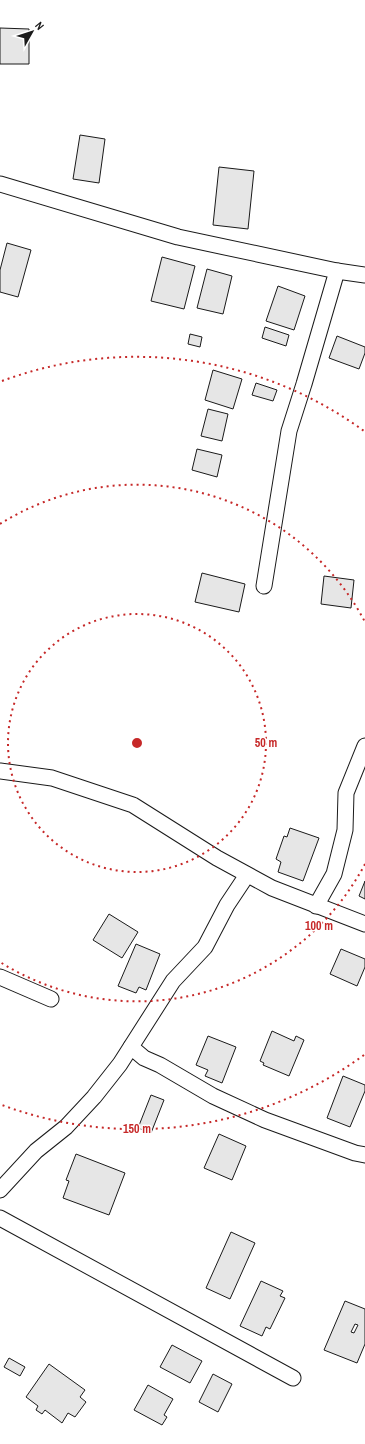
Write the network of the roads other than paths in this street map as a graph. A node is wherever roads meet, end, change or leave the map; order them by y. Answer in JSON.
{"nodes":[{"id":1,"x":0,"y":184,"type":"edge"},
{"id":2,"x":336,"y":271,"type":"junction"},
{"id":3,"x":365,"y":275,"type":"edge"},
{"id":4,"x":264,"y":586,"type":"dead end"},
{"id":5,"x":365,"y":746,"type":"edge"},
{"id":6,"x":0,"y":771,"type":"edge"},
{"id":7,"x":247,"y":874,"type":"junction"},
{"id":8,"x":316,"y":906,"type":"junction"},
{"id":9,"x":365,"y":924,"type":"edge"},
{"id":10,"x":0,"y":977,"type":"edge"},
{"id":11,"x":50,"y":999,"type":"dead end"},
{"id":12,"x":131,"y":1047,"type":"junction"},
{"id":13,"x":365,"y":1155,"type":"edge"},
{"id":14,"x":0,"y":1190,"type":"edge"},
{"id":15,"x":0,"y":1218,"type":"edge"},
{"id":16,"x":293,"y":1378,"type":"dead end"}],
"edges":[{"from":1,"to":2,"type":"street"},
{"from":2,"to":3,"type":"street"},
{"from":2,"to":4,"type":"street"},
{"from":5,"to":8,"type":"street"},
{"from":6,"to":7,"type":"street"},
{"from":7,"to":8,"type":"street"},
{"from":7,"to":12,"type":"street"},
{"from":8,"to":9,"type":"street"},
{"from":10,"to":11,"type":"street"},
{"from":12,"to":13,"type":"street"},
{"from":12,"to":14,"type":"street"},
{"from":15,"to":16,"type":"street"}]}
